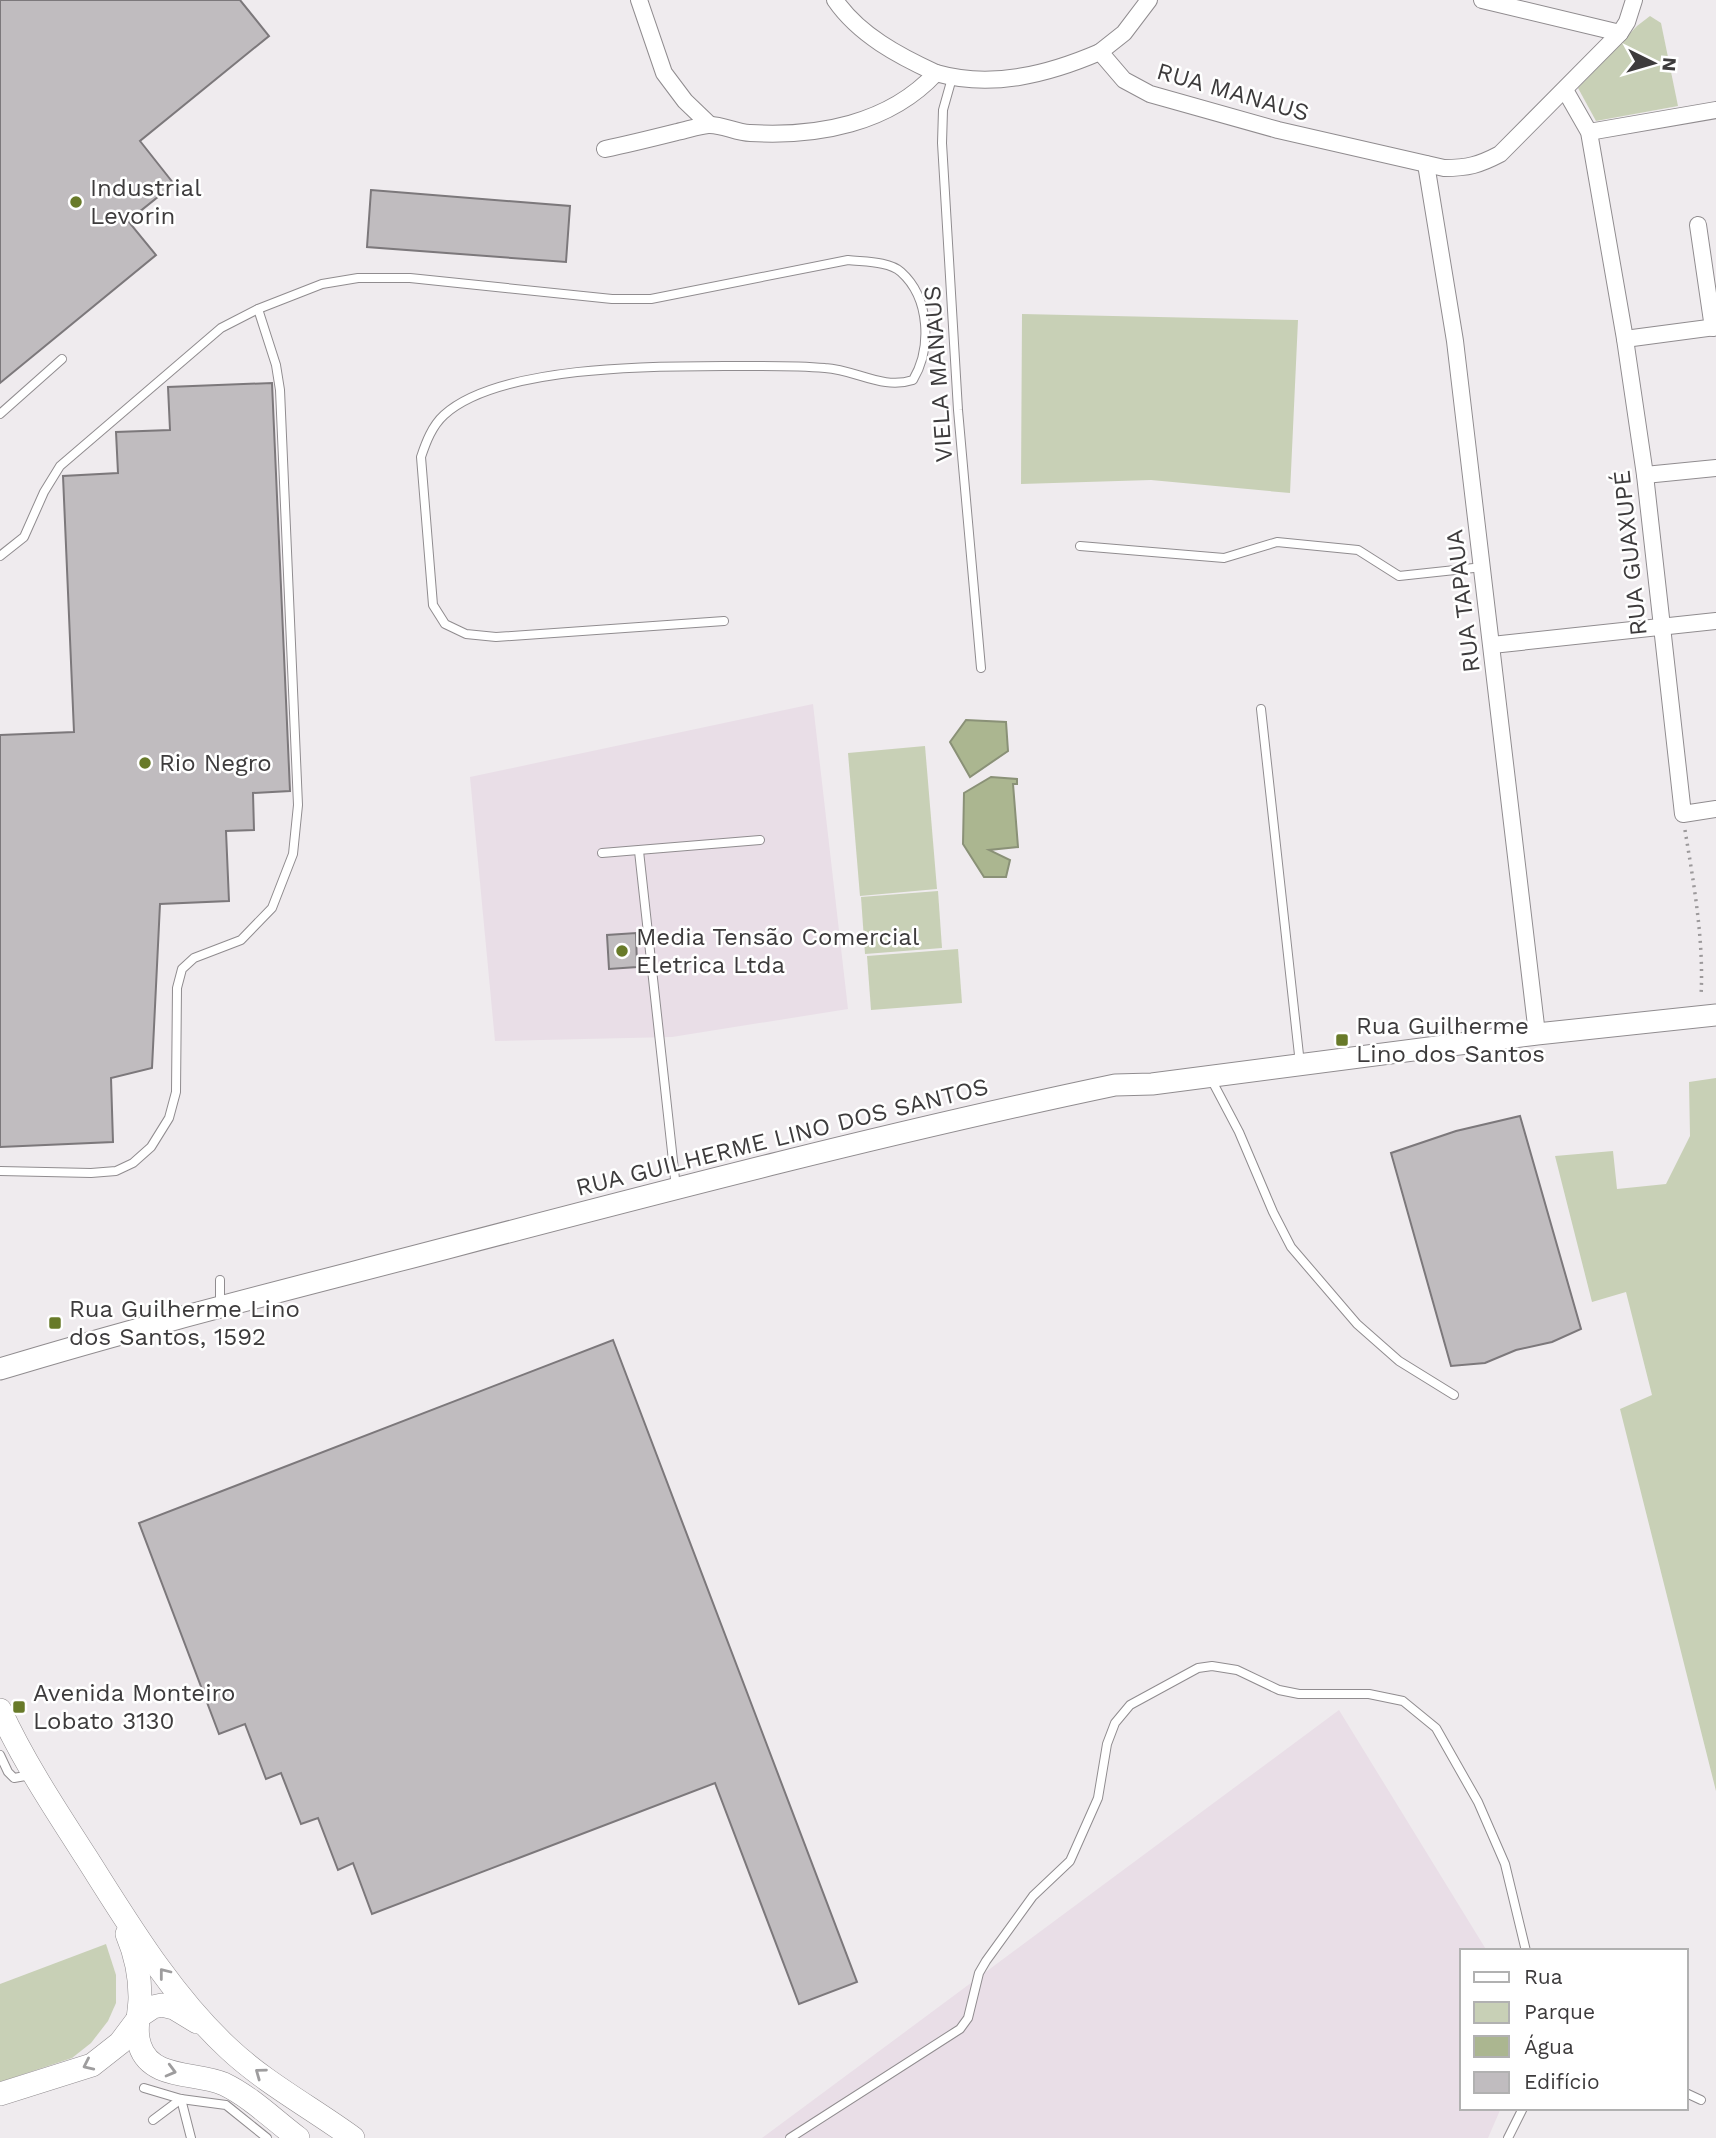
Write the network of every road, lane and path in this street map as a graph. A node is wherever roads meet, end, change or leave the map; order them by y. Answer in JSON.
{"nodes":[{"id":1,"x":639,"y":0,"type":"edge"},
{"id":2,"x":835,"y":0,"type":"edge"},
{"id":3,"x":1149,"y":0,"type":"edge"},
{"id":4,"x":1482,"y":0,"type":"edge"},
{"id":5,"x":1634,"y":0,"type":"edge"},
{"id":6,"x":1620,"y":33,"type":"junction"},
{"id":7,"x":1100,"y":52,"type":"junction"},
{"id":8,"x":944,"y":76,"type":"junction"},
{"id":9,"x":1565,"y":90,"type":"junction"},
{"id":10,"x":1716,"y":110,"type":"edge"},
{"id":11,"x":710,"y":125,"type":"junction"},
{"id":12,"x":1589,"y":132,"type":"junction"},
{"id":13,"x":605,"y":149,"type":"dead end"},
{"id":14,"x":1426,"y":164,"type":"junction"},
{"id":15,"x":1698,"y":226,"type":"dead end"},
{"id":16,"x":257,"y":309,"type":"junction"},
{"id":17,"x":1714,"y":327,"type":"edge"},
{"id":18,"x":1625,"y":339,"type":"junction"},
{"id":19,"x":62,"y":359,"type":"dead end"},
{"id":20,"x":0,"y":414,"type":"edge"},
{"id":21,"x":1716,"y":468,"type":"edge"},
{"id":22,"x":1645,"y":475,"type":"junction"},
{"id":23,"x":1080,"y":546,"type":"dead end"},
{"id":24,"x":0,"y":556,"type":"edge"},
{"id":25,"x":1483,"y":567,"type":"junction"},
{"id":26,"x":724,"y":621,"type":"dead end"},
{"id":27,"x":1716,"y":621,"type":"edge"},
{"id":28,"x":1662,"y":628,"type":"junction"},
{"id":29,"x":1492,"y":645,"type":"junction"},
{"id":30,"x":981,"y":668,"type":"dead end"},
{"id":31,"x":1261,"y":709,"type":"dead end"},
{"id":32,"x":1716,"y":809,"type":"edge"},
{"id":33,"x":1683,"y":814,"type":"junction"},
{"id":34,"x":760,"y":840,"type":"dead end"},
{"id":35,"x":639,"y":851,"type":"junction"},
{"id":36,"x":602,"y":853,"type":"dead end"},
{"id":37,"x":1708,"y":1017,"type":"edge"},
{"id":38,"x":1537,"y":1034,"type":"junction"},
{"id":39,"x":1300,"y":1064,"type":"junction"},
{"id":40,"x":1209,"y":1075,"type":"junction"},
{"id":41,"x":0,"y":1171,"type":"edge"},
{"id":42,"x":676,"y":1188,"type":"junction"},
{"id":43,"x":220,"y":1280,"type":"dead end"},
{"id":44,"x":220,"y":1308,"type":"junction"},
{"id":45,"x":0,"y":1369,"type":"edge"},
{"id":46,"x":1454,"y":1395,"type":"dead end"},
{"id":47,"x":0,"y":1710,"type":"edge"},
{"id":48,"x":0,"y":1755,"type":"edge"},
{"id":49,"x":34,"y":1774,"type":"junction"},
{"id":50,"x":111,"y":1896,"type":"junction"},
{"id":51,"x":1526,"y":1949,"type":"edge"},
{"id":52,"x":138,"y":2020,"type":"junction"},
{"id":53,"x":206,"y":2027,"type":"junction"},
{"id":54,"x":144,"y":2088,"type":"dead end"},
{"id":55,"x":1688,"y":2093,"type":"edge"},
{"id":56,"x":0,"y":2094,"type":"edge"},
{"id":57,"x":181,"y":2099,"type":"junction"},
{"id":58,"x":1701,"y":2100,"type":"dead end"},
{"id":59,"x":1523,"y":2110,"type":"edge"},
{"id":60,"x":153,"y":2120,"type":"dead end"},
{"id":61,"x":191,"y":2138,"type":"edge"},
{"id":62,"x":267,"y":2138,"type":"edge"},
{"id":63,"x":298,"y":2138,"type":"edge"},
{"id":64,"x":353,"y":2138,"type":"edge"},
{"id":65,"x":790,"y":2138,"type":"edge"},
{"id":66,"x":1508,"y":2138,"type":"edge"}],
"edges":[{"from":1,"to":11,"type":"street"},
{"from":2,"to":8,"type":"street"},
{"from":3,"to":7,"type":"street"},
{"from":4,"to":6,"type":"street"},
{"from":5,"to":6,"type":"street"},
{"from":6,"to":9,"type":"street","name":"RUA MANAUS"},
{"from":7,"to":8,"type":"street"},
{"from":7,"to":14,"type":"street","name":"RUA MANAUS"},
{"from":8,"to":11,"type":"street"},
{"from":8,"to":30,"type":"lane","name":"VIELA MANAUS"},
{"from":9,"to":12,"type":"street","name":"RUA GUAXUPÉ"},
{"from":9,"to":14,"type":"street","name":"RUA MANAUS"},
{"from":10,"to":12,"type":"street"},
{"from":11,"to":13,"type":"street"},
{"from":12,"to":18,"type":"street","name":"RUA GUAXUPÉ"},
{"from":14,"to":25,"type":"street","name":"RUA TAPAUA"},
{"from":15,"to":17,"type":"street"},
{"from":16,"to":24,"type":"lane"},
{"from":16,"to":26,"type":"lane"},
{"from":16,"to":41,"type":"lane"},
{"from":17,"to":18,"type":"street"},
{"from":18,"to":22,"type":"street","name":"RUA GUAXUPÉ"},
{"from":19,"to":20,"type":"lane"},
{"from":21,"to":22,"type":"street"},
{"from":22,"to":28,"type":"street","name":"RUA GUAXUPÉ"},
{"from":23,"to":25,"type":"lane"},
{"from":25,"to":29,"type":"street","name":"RUA TAPAUA"},
{"from":27,"to":28,"type":"street"},
{"from":28,"to":29,"type":"street"},
{"from":28,"to":33,"type":"street","name":"RUA GUAXUPÉ"},
{"from":29,"to":38,"type":"street","name":"RUA TAPAUA"},
{"from":31,"to":39,"type":"lane"},
{"from":32,"to":33,"type":"street"},
{"from":33,"to":37,"type":"path"},
{"from":34,"to":35,"type":"lane"},
{"from":35,"to":36,"type":"lane"},
{"from":35,"to":42,"type":"lane"},
{"from":37,"to":38,"type":"street","name":"RUA GUILHERME LINO DOS SANTOS"},
{"from":38,"to":39,"type":"street","name":"RUA GUILHERME LINO DOS SANTOS"},
{"from":39,"to":40,"type":"street","name":"RUA GUILHERME LINO DOS SANTOS"},
{"from":40,"to":42,"type":"street","name":"RUA GUILHERME LINO DOS SANTOS"},
{"from":40,"to":46,"type":"lane"},
{"from":42,"to":44,"type":"street","name":"RUA GUILHERME LINO DOS SANTOS"},
{"from":43,"to":44,"type":"lane"},
{"from":44,"to":45,"type":"street","name":"RUA GUILHERME LINO DOS SANTOS"},
{"from":47,"to":49,"type":"main road"},
{"from":48,"to":49,"type":"lane"},
{"from":49,"to":50,"type":"main road"},
{"from":50,"to":52,"type":"main road"},
{"from":53,"to":50,"type":"main road","one_way":true},
{"from":51,"to":65,"type":"lane"},
{"from":52,"to":53,"type":"main road"},
{"from":52,"to":56,"type":"main road","one_way":true},
{"from":52,"to":63,"type":"main road","one_way":true},
{"from":64,"to":53,"type":"main road","one_way":true},
{"from":54,"to":57,"type":"lane"},
{"from":55,"to":58,"type":"lane"},
{"from":57,"to":60,"type":"lane"},
{"from":57,"to":61,"type":"lane"},
{"from":57,"to":62,"type":"lane"},
{"from":59,"to":66,"type":"lane"}]}
